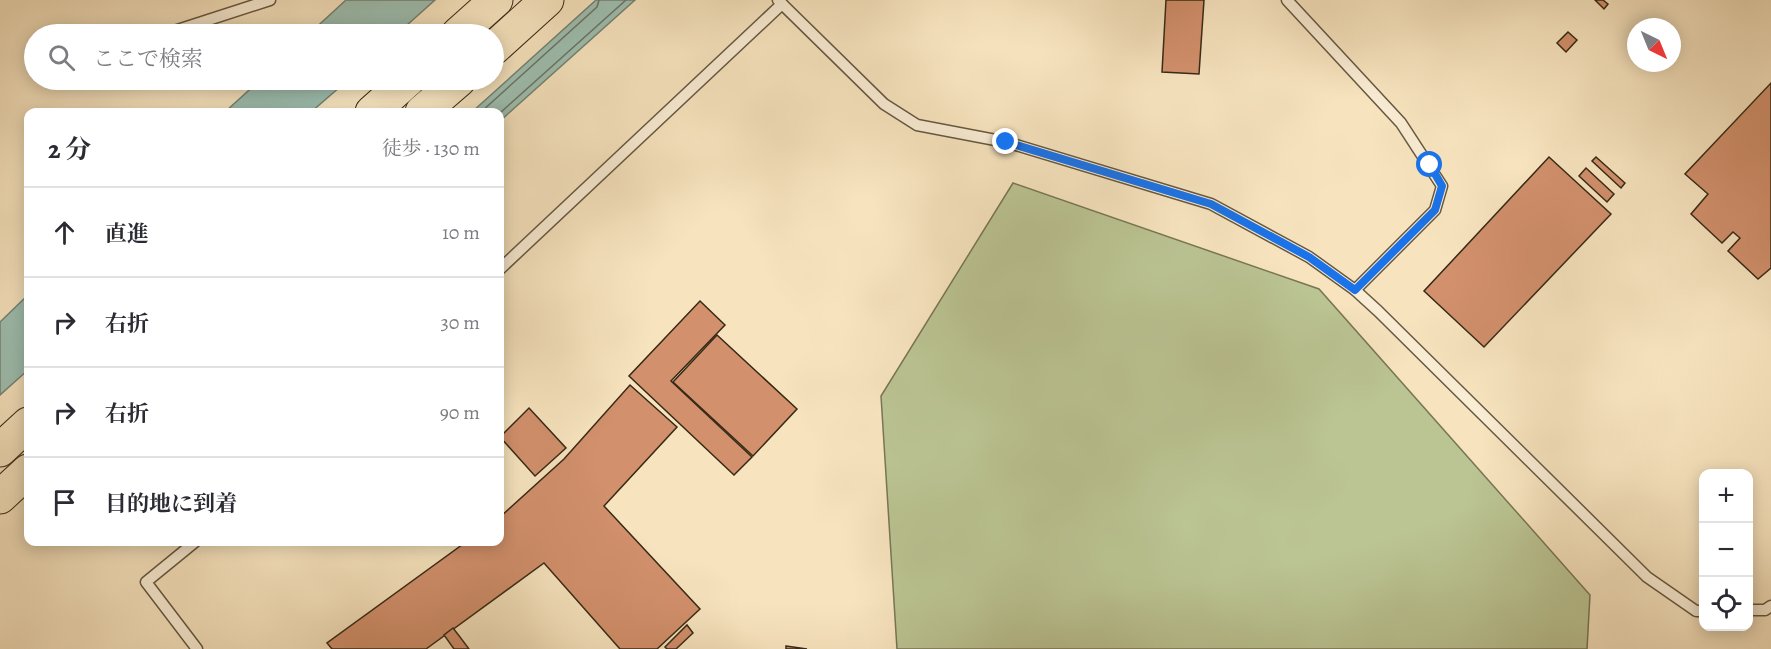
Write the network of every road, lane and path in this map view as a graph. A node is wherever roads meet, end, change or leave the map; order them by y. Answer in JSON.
{"nodes":[{"id":1,"x":270,"y":0,"type":"edge"},
{"id":2,"x":496,"y":0,"type":"edge"},
{"id":3,"x":547,"y":0,"type":"edge"},
{"id":4,"x":1287,"y":0,"type":"edge"},
{"id":5,"x":780,"y":2,"type":"edge"},
{"id":6,"x":196,"y":24,"type":"edge"},
{"id":7,"x":469,"y":24,"type":"edge"},
{"id":8,"x":504,"y":39,"type":"edge"},
{"id":9,"x":397,"y":90,"type":"edge"},
{"id":10,"x":447,"y":90,"type":"edge"},
{"id":11,"x":376,"y":108,"type":"edge"},
{"id":12,"x":427,"y":108,"type":"edge"},
{"id":13,"x":504,"y":264,"type":"edge"},
{"id":14,"x":1355,"y":290,"type":"junction"},
{"id":15,"x":24,"y":428,"type":"edge"},
{"id":16,"x":0,"y":450,"type":"edge"},
{"id":17,"x":24,"y":475,"type":"edge"},
{"id":18,"x":0,"y":497,"type":"edge"},
{"id":19,"x":190,"y":546,"type":"edge"},
{"id":20,"x":1771,"y":606,"type":"edge"},
{"id":21,"x":1753,"y":610,"type":"edge"},
{"id":22,"x":1699,"y":611,"type":"edge"},
{"id":23,"x":196,"y":649,"type":"edge"}],
"edges":[{"from":1,"to":6,"type":"lane"},
{"from":2,"to":7,"type":"main road"},
{"from":3,"to":8,"type":"main road"},
{"from":4,"to":14,"type":"lane"},
{"from":5,"to":13,"type":"lane"},
{"from":5,"to":14,"type":"lane"},
{"from":9,"to":11,"type":"main road"},
{"from":10,"to":12,"type":"main road"},
{"from":14,"to":22,"type":"lane"},
{"from":15,"to":16,"type":"main road"},
{"from":17,"to":18,"type":"main road"},
{"from":19,"to":23,"type":"lane"},
{"from":20,"to":21,"type":"lane"}]}
